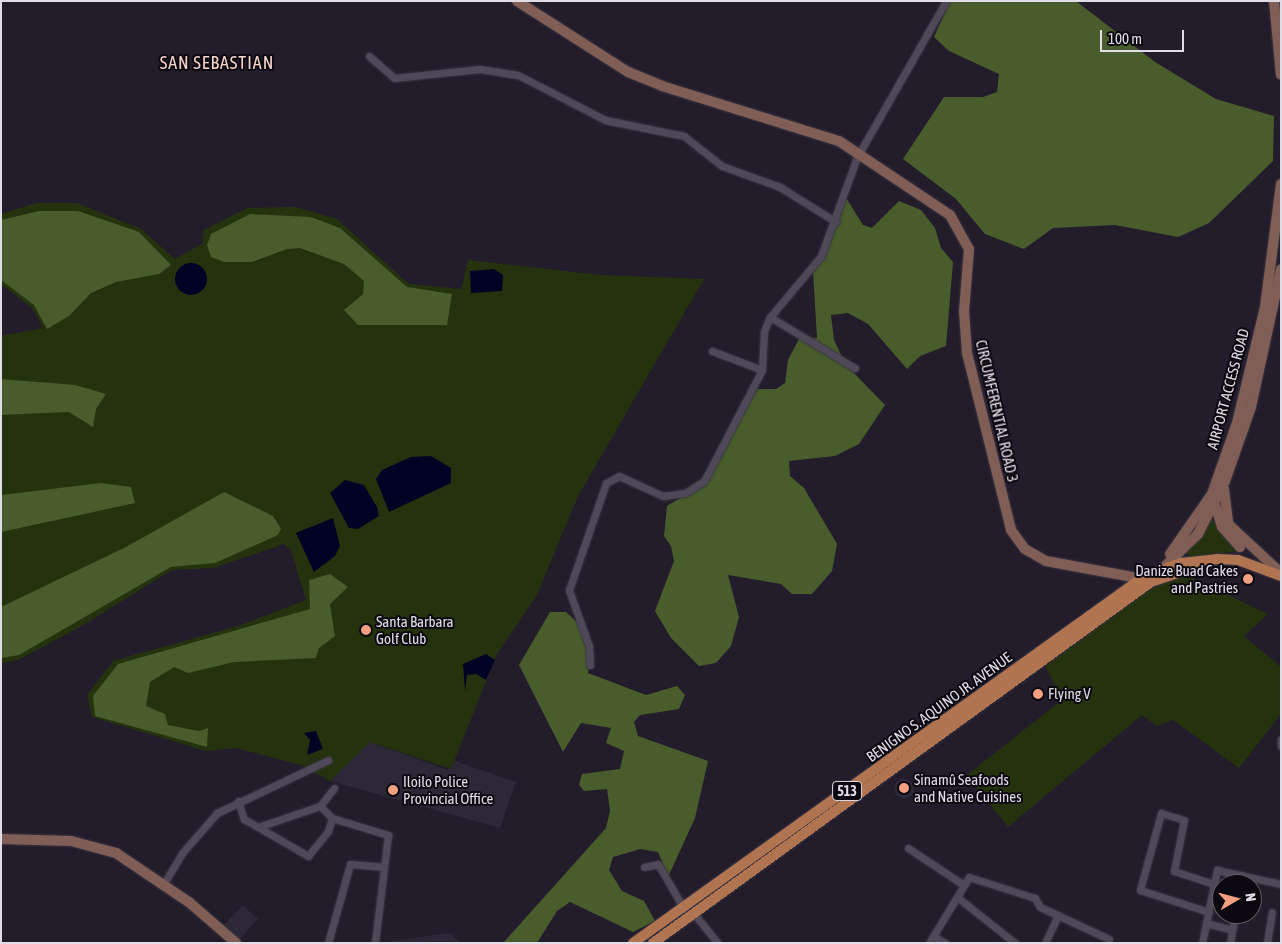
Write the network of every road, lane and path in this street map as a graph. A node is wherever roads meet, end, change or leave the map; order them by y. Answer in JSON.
{"nodes":[{"id":1,"x":517,"y":1,"type":"edge"},
{"id":2,"x":946,"y":1,"type":"edge"},
{"id":3,"x":1274,"y":1,"type":"edge"},
{"id":4,"x":369,"y":56,"type":"dead end"},
{"id":5,"x":1280,"y":69,"type":"edge"},
{"id":6,"x":859,"y":154,"type":"junction"},
{"id":7,"x":1281,"y":184,"type":"edge"},
{"id":8,"x":836,"y":222,"type":"junction"},
{"id":9,"x":1273,"y":266,"type":"edge"},
{"id":10,"x":770,"y":317,"type":"junction"},
{"id":11,"x":712,"y":351,"type":"dead end"},
{"id":12,"x":855,"y":368,"type":"dead end"},
{"id":13,"x":762,"y":370,"type":"junction"},
{"id":14,"x":1225,"y":481,"type":"junction"},
{"id":15,"x":1212,"y":494,"type":"junction"},
{"id":16,"x":1214,"y":505,"type":"junction"},
{"id":17,"x":1163,"y":568,"type":"junction"},
{"id":18,"x":1281,"y":575,"type":"edge"},
{"id":19,"x":1148,"y":579,"type":"junction"},
{"id":20,"x":590,"y":665,"type":"dead end"},
{"id":21,"x":1281,"y":739,"type":"edge"},
{"id":22,"x":1281,"y":746,"type":"edge"},
{"id":23,"x":328,"y":760,"type":"dead end"},
{"id":24,"x":334,"y":788,"type":"dead end"},
{"id":25,"x":238,"y":801,"type":"junction"},
{"id":26,"x":832,"y":802,"type":"junction"},
{"id":27,"x":320,"y":806,"type":"junction"},
{"id":28,"x":838,"y":811,"type":"junction"},
{"id":29,"x":332,"y":818,"type":"junction"},
{"id":30,"x":258,"y":827,"type":"junction"},
{"id":31,"x":1,"y":839,"type":"edge"},
{"id":32,"x":908,"y":848,"type":"dead end"},
{"id":33,"x":382,"y":867,"type":"junction"},
{"id":34,"x":644,"y":867,"type":"dead end"},
{"id":35,"x":1217,"y":874,"type":"edge"},
{"id":36,"x":1238,"y":874,"type":"edge"},
{"id":37,"x":1262,"y":880,"type":"edge"},
{"id":38,"x":1212,"y":883,"type":"edge"},
{"id":39,"x":1281,"y":884,"type":"edge"},
{"id":40,"x":163,"y":885,"type":"junction"},
{"id":41,"x":964,"y":885,"type":"junction"},
{"id":42,"x":1212,"y":893,"type":"edge"},
{"id":43,"x":957,"y":896,"type":"junction"},
{"id":44,"x":684,"y":909,"type":"junction"},
{"id":45,"x":1208,"y":912,"type":"junction"},
{"id":46,"x":1272,"y":912,"type":"dead end"},
{"id":47,"x":695,"y":915,"type":"junction"},
{"id":48,"x":1058,"y":915,"type":"junction"},
{"id":49,"x":1206,"y":923,"type":"junction"},
{"id":50,"x":1233,"y":924,"type":"edge"},
{"id":51,"x":1232,"y":930,"type":"junction"},
{"id":52,"x":1109,"y":939,"type":"dead end"},
{"id":53,"x":931,"y":940,"type":"edge"},
{"id":54,"x":236,"y":943,"type":"edge"},
{"id":55,"x":328,"y":943,"type":"edge"},
{"id":56,"x":375,"y":943,"type":"edge"},
{"id":57,"x":633,"y":943,"type":"edge"},
{"id":58,"x":653,"y":943,"type":"edge"},
{"id":59,"x":718,"y":943,"type":"edge"},
{"id":60,"x":945,"y":943,"type":"edge"},
{"id":61,"x":1015,"y":943,"type":"edge"},
{"id":62,"x":1046,"y":943,"type":"edge"},
{"id":63,"x":1202,"y":943,"type":"edge"},
{"id":64,"x":1230,"y":943,"type":"edge"},
{"id":65,"x":1267,"y":943,"type":"edge"}],
"edges":[{"from":1,"to":6,"type":"main road","name":"CIRCUMFERENTIAL ROAD 3"},
{"from":2,"to":6,"type":"street"},
{"from":3,"to":5,"type":"main road"},
{"from":4,"to":8,"type":"street"},
{"from":6,"to":8,"type":"street"},
{"from":6,"to":19,"type":"main road","name":"CIRCUMFERENTIAL ROAD 3"},
{"from":7,"to":9,"type":"main road","name":"AIRPORT ACCESS ROAD"},
{"from":8,"to":10,"type":"street"},
{"from":9,"to":14,"type":"main road","name":"AIRPORT ACCESS ROAD"},
{"from":9,"to":15,"type":"main road","name":"AIRPORT ACCESS ROAD"},
{"from":10,"to":12,"type":"street"},
{"from":10,"to":13,"type":"street"},
{"from":11,"to":13,"type":"street"},
{"from":13,"to":20,"type":"street"},
{"from":14,"to":16,"type":"main road","name":"AIRPORT ACCESS ROAD"},
{"from":14,"to":18,"type":"main road"},
{"from":15,"to":16,"type":"main road"},
{"from":15,"to":19,"type":"main road","name":"AIRPORT ACCESS ROAD"},
{"from":16,"to":17,"type":"main road","name":"AIRPORT ACCESS ROAD"},
{"from":16,"to":18,"type":"main road"},
{"from":17,"to":18,"type":"main road"},
{"from":17,"to":19,"type":"main road","name":"AIRPORT ACCESS ROAD"},
{"from":18,"to":19,"type":"main road","name":"BENIGNO S. AQUINO JR. AVENUE","number":"513"},
{"from":19,"to":26,"type":"main road","name":"BENIGNO S. AQUINO JR. AVENUE","number":"513"},
{"from":19,"to":28,"type":"main road","name":"BENIGNO S. AQUINO JR. AVENUE","number":"513"},
{"from":21,"to":22,"type":"street"},
{"from":23,"to":25,"type":"street"},
{"from":24,"to":27,"type":"street"},
{"from":25,"to":30,"type":"street"},
{"from":25,"to":40,"type":"street"},
{"from":26,"to":28,"type":"main road"},
{"from":26,"to":44,"type":"main road","name":"BENIGNO S. AQUINO JR. AVENUE","number":"513"},
{"from":27,"to":29,"type":"street"},
{"from":27,"to":30,"type":"street"},
{"from":28,"to":47,"type":"main road","name":"BENIGNO S. AQUINO JR. AVENUE","number":"513"},
{"from":29,"to":30,"type":"street"},
{"from":29,"to":33,"type":"street"},
{"from":31,"to":40,"type":"main road"},
{"from":32,"to":41,"type":"street"},
{"from":33,"to":55,"type":"street"},
{"from":33,"to":56,"type":"street"},
{"from":34,"to":44,"type":"street"},
{"from":35,"to":36,"type":"street"},
{"from":37,"to":39,"type":"street"},
{"from":38,"to":45,"type":"street"},
{"from":40,"to":54,"type":"main road"},
{"from":41,"to":43,"type":"street"},
{"from":41,"to":48,"type":"street"},
{"from":42,"to":45,"type":"street"},
{"from":43,"to":53,"type":"street"},
{"from":43,"to":61,"type":"street"},
{"from":44,"to":57,"type":"main road","name":"BENIGNO S. AQUINO JR. AVENUE","number":"513"},
{"from":45,"to":49,"type":"street"},
{"from":46,"to":65,"type":"street"},
{"from":47,"to":58,"type":"main road","name":"BENIGNO S. AQUINO JR. AVENUE","number":"513"},
{"from":47,"to":59,"type":"street"},
{"from":48,"to":52,"type":"street"},
{"from":48,"to":62,"type":"street"},
{"from":49,"to":51,"type":"street"},
{"from":49,"to":63,"type":"street"},
{"from":50,"to":51,"type":"street"},
{"from":51,"to":64,"type":"street"},
{"from":53,"to":60,"type":"street"}]}
